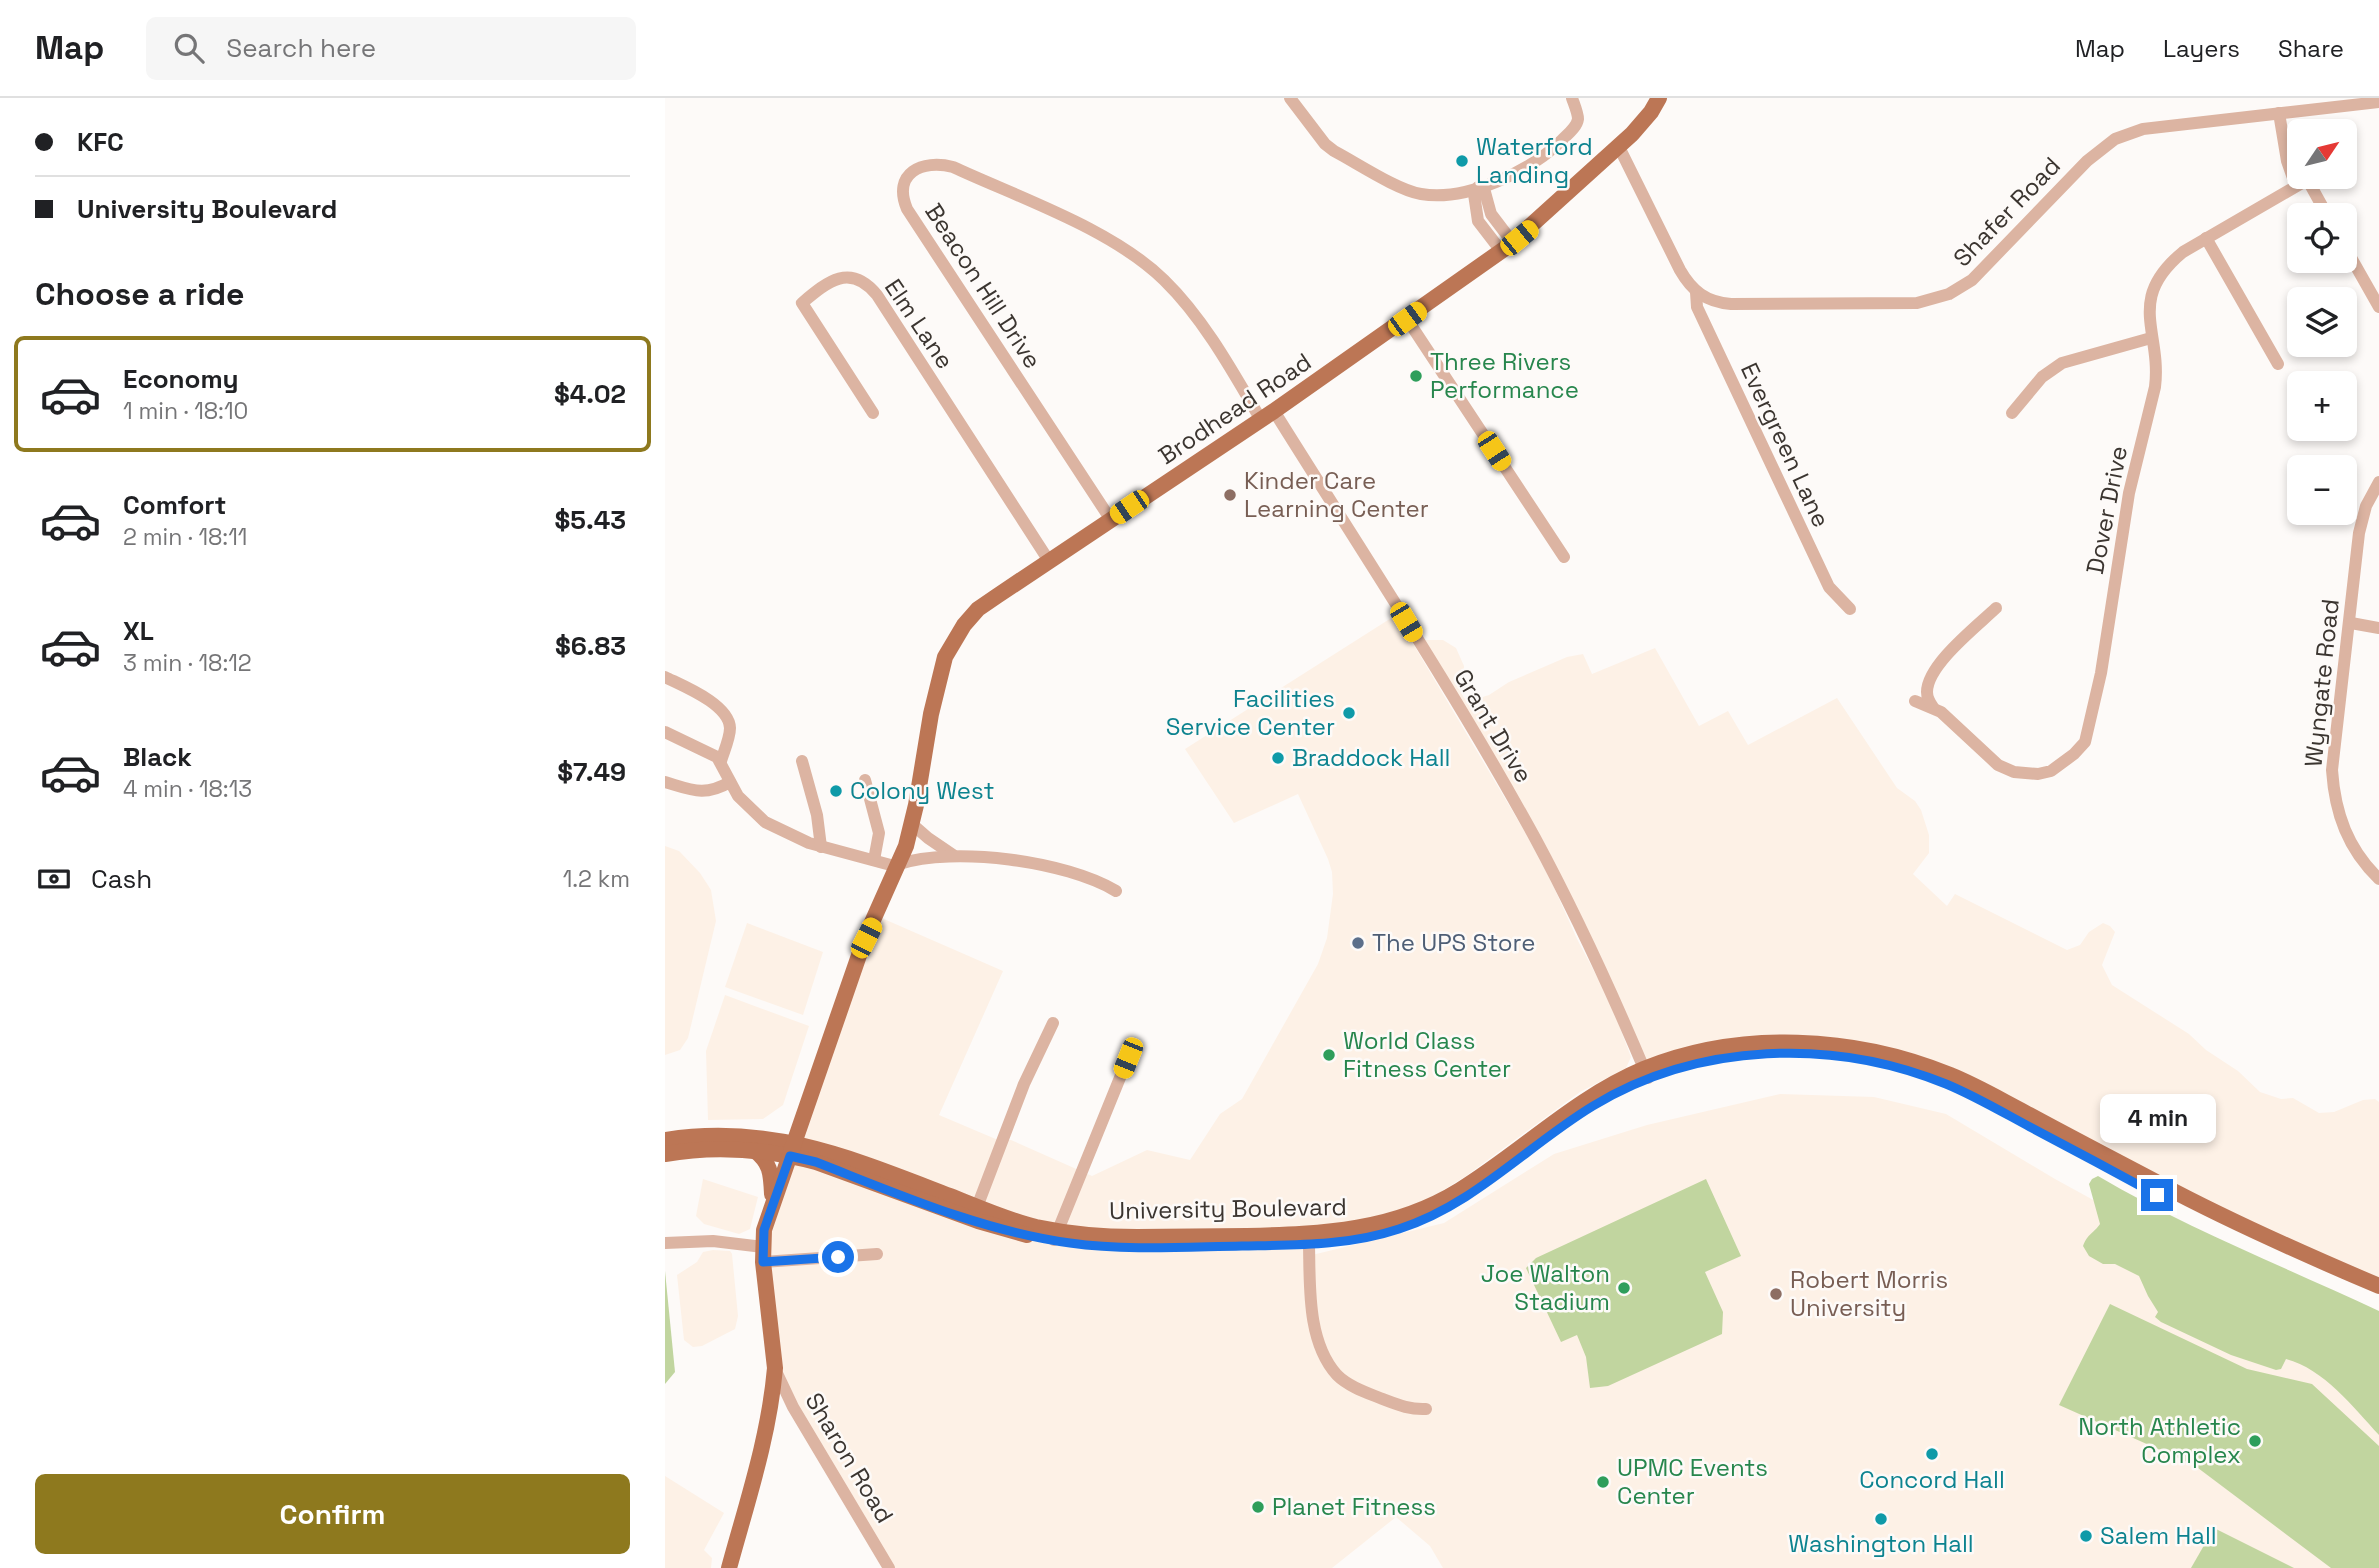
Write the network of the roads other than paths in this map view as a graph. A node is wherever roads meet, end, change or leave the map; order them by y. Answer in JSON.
{"nodes":[{"id":1,"x":1290,"y":98,"type":"edge"},
{"id":2,"x":1572,"y":98,"type":"edge"},
{"id":3,"x":1659,"y":98,"type":"edge"},
{"id":4,"x":2379,"y":102,"type":"edge"},
{"id":5,"x":2279,"y":113,"type":"junction"},
{"id":6,"x":2285,"y":142,"type":"junction"},
{"id":7,"x":2287,"y":145,"type":"edge"},
{"id":8,"x":1619,"y":147,"type":"junction"},
{"id":9,"x":2287,"y":161,"type":"edge"},
{"id":10,"x":1478,"y":187,"type":"junction"},
{"id":11,"x":2287,"y":188,"type":"edge"},
{"id":12,"x":2306,"y":189,"type":"edge"},
{"id":13,"x":2317,"y":203,"type":"edge"},
{"id":14,"x":2206,"y":237,"type":"junction"},
{"id":15,"x":1507,"y":247,"type":"junction"},
{"id":16,"x":2357,"y":268,"type":"edge"},
{"id":17,"x":1696,"y":292,"type":"junction"},
{"id":18,"x":2379,"y":307,"type":"edge"},
{"id":19,"x":1407,"y":319,"type":"junction"},
{"id":20,"x":2151,"y":338,"type":"junction"},
{"id":21,"x":2278,"y":364,"type":"dead end"},
{"id":22,"x":873,"y":413,"type":"dead end"},
{"id":23,"x":2012,"y":413,"type":"dead end"},
{"id":24,"x":1268,"y":415,"type":"junction"},
{"id":25,"x":2379,"y":482,"type":"edge"},
{"id":26,"x":1111,"y":520,"type":"junction"},
{"id":27,"x":1563,"y":557,"type":"dead end"},
{"id":28,"x":1049,"y":561,"type":"junction"},
{"id":29,"x":1996,"y":608,"type":"dead end"},
{"id":30,"x":1850,"y":609,"type":"dead end"},
{"id":31,"x":2350,"y":623,"type":"junction"},
{"id":32,"x":2379,"y":628,"type":"edge"},
{"id":33,"x":665,"y":677,"type":"edge"},
{"id":34,"x":1915,"y":701,"type":"dead end"},
{"id":35,"x":1933,"y":707,"type":"junction"},
{"id":36,"x":665,"y":732,"type":"edge"},
{"id":37,"x":721,"y":761,"type":"junction"},
{"id":38,"x":802,"y":761,"type":"dead end"},
{"id":39,"x":865,"y":780,"type":"dead end"},
{"id":40,"x":665,"y":782,"type":"edge"},
{"id":41,"x":730,"y":782,"type":"junction"},
{"id":42,"x":912,"y":824,"type":"junction"},
{"id":43,"x":821,"y":846,"type":"junction"},
{"id":44,"x":955,"y":856,"type":"junction"},
{"id":45,"x":874,"y":860,"type":"junction"},
{"id":46,"x":898,"y":866,"type":"junction"},
{"id":47,"x":2379,"y":879,"type":"edge"},
{"id":48,"x":1116,"y":891,"type":"dead end"},
{"id":49,"x":1053,"y":1023,"type":"dead end"},
{"id":50,"x":1128,"y":1058,"type":"dead end"},
{"id":51,"x":1647,"y":1074,"type":"junction"},
{"id":52,"x":665,"y":1140,"type":"edge"},
{"id":53,"x":792,"y":1149,"type":"junction"},
{"id":54,"x":754,"y":1150,"type":"junction"},
{"id":55,"x":665,"y":1154,"type":"edge"},
{"id":56,"x":772,"y":1203,"type":"junction"},
{"id":57,"x":977,"y":1207,"type":"junction"},
{"id":58,"x":1056,"y":1236,"type":"junction"},
{"id":59,"x":665,"y":1243,"type":"edge"},
{"id":60,"x":1309,"y":1245,"type":"junction"},
{"id":61,"x":877,"y":1254,"type":"dead end"},
{"id":62,"x":763,"y":1255,"type":"junction"},
{"id":63,"x":2379,"y":1286,"type":"edge"},
{"id":64,"x":2379,"y":1297,"type":"edge"},
{"id":65,"x":775,"y":1368,"type":"junction"},
{"id":66,"x":1426,"y":1409,"type":"dead end"},
{"id":67,"x":729,"y":1568,"type":"edge"},
{"id":68,"x":889,"y":1568,"type":"edge"}],
"edges":[{"from":1,"to":10,"type":"street"},
{"from":2,"to":10,"type":"street"},
{"from":3,"to":8,"type":"main road","name":"Brodhead Road"},
{"from":4,"to":5,"type":"street","name":"Shafer Road"},
{"from":5,"to":6,"type":"street"},
{"from":5,"to":17,"type":"street","name":"Shafer Road"},
{"from":6,"to":7,"type":"street"},
{"from":6,"to":9,"type":"street"},
{"from":8,"to":15,"type":"main road","name":"Brodhead Road"},
{"from":8,"to":17,"type":"street"},
{"from":10,"to":15,"type":"street"},
{"from":11,"to":14,"type":"street","name":"Dover Drive"},
{"from":12,"to":13,"type":"street"},
{"from":14,"to":20,"type":"street","name":"Dover Drive"},
{"from":14,"to":21,"type":"street"},
{"from":15,"to":19,"type":"main road","name":"Brodhead Road"},
{"from":16,"to":18,"type":"street"},
{"from":17,"to":30,"type":"street","name":"Evergreen Lane"},
{"from":19,"to":24,"type":"main road","name":"Brodhead Road"},
{"from":19,"to":27,"type":"street"},
{"from":20,"to":23,"type":"street"},
{"from":20,"to":35,"type":"street","name":"Dover Drive"},
{"from":22,"to":28,"type":"street","name":"Elm Lane"},
{"from":24,"to":26,"type":"main road","name":"Brodhead Road"},
{"from":24,"to":26,"type":"street","name":"Beacon Hill Drive"},
{"from":24,"to":51,"type":"street","name":"Grant Drive"},
{"from":25,"to":31,"type":"street","name":"Wyngate Road"},
{"from":26,"to":28,"type":"main road","name":"Brodhead Road"},
{"from":28,"to":42,"type":"main road","name":"Brodhead Road"},
{"from":29,"to":35,"type":"street"},
{"from":31,"to":32,"type":"street"},
{"from":31,"to":47,"type":"street","name":"Wyngate Road"},
{"from":33,"to":37,"type":"street"},
{"from":34,"to":35,"type":"street"},
{"from":36,"to":37,"type":"street"},
{"from":37,"to":41,"type":"street"},
{"from":38,"to":43,"type":"street"},
{"from":39,"to":45,"type":"street"},
{"from":40,"to":41,"type":"street"},
{"from":41,"to":43,"type":"street"},
{"from":42,"to":44,"type":"street"},
{"from":42,"to":46,"type":"main road","name":"Brodhead Road"},
{"from":43,"to":45,"type":"street"},
{"from":44,"to":46,"type":"street"},
{"from":44,"to":48,"type":"street"},
{"from":45,"to":46,"type":"street"},
{"from":46,"to":53,"type":"main road","name":"Brodhead Road"},
{"from":49,"to":57,"type":"street"},
{"from":50,"to":58,"type":"street"},
{"from":51,"to":58,"type":"main road","name":"University Boulevard"},
{"from":51,"to":60,"type":"main road","name":"University Boulevard"},
{"from":51,"to":63,"type":"main road","name":"University Boulevard"},
{"from":51,"to":64,"type":"main road","name":"University Boulevard"},
{"from":52,"to":53,"type":"main road","name":"University Boulevard"},
{"from":53,"to":54,"type":"main road","name":"University Boulevard"},
{"from":53,"to":56,"type":"main road","name":"Brodhead Road"},
{"from":53,"to":57,"type":"main road","name":"University Boulevard"},
{"from":53,"to":58,"type":"main road","name":"University Boulevard"},
{"from":54,"to":55,"type":"main road","name":"University Boulevard"},
{"from":54,"to":56,"type":"main road"},
{"from":56,"to":62,"type":"main road"},
{"from":57,"to":58,"type":"main road","name":"University Boulevard"},
{"from":58,"to":60,"type":"main road","name":"University Boulevard"},
{"from":59,"to":62,"type":"street"},
{"from":60,"to":66,"type":"street"},
{"from":61,"to":62,"type":"street"},
{"from":62,"to":65,"type":"main road"},
{"from":65,"to":67,"type":"main road"},
{"from":65,"to":68,"type":"street","name":"Sharon Road"}]}
